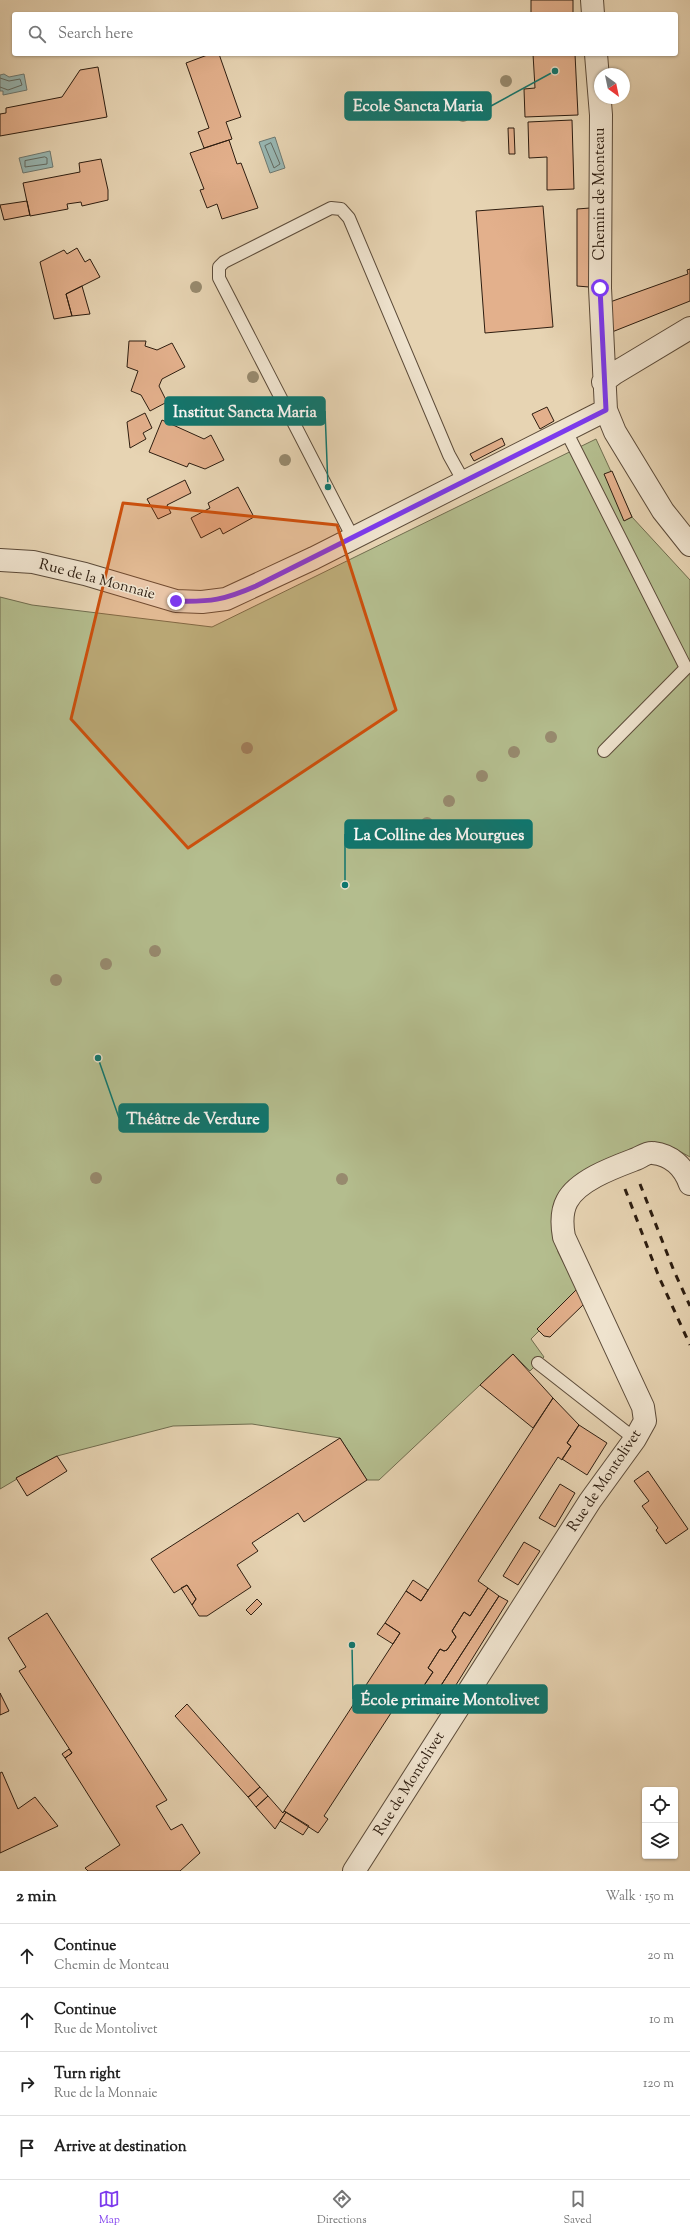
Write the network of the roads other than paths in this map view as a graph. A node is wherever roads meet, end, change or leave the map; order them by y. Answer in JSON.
{"nodes":[{"id":1,"x":592,"y":0,"type":"edge"},
{"id":2,"x":593,"y":12,"type":"edge"},
{"id":3,"x":596,"y":56,"type":"edge"},
{"id":4,"x":690,"y":328,"type":"edge"},
{"id":5,"x":603,"y":382,"type":"junction"},
{"id":6,"x":606,"y":410,"type":"junction"},
{"id":7,"x":566,"y":431,"type":"junction"},
{"id":8,"x":464,"y":482,"type":"junction"},
{"id":9,"x":354,"y":538,"type":"junction"},
{"id":10,"x":690,"y":545,"type":"edge"},
{"id":11,"x":0,"y":560,"type":"edge"},
{"id":12,"x":604,"y":751,"type":"dead end"},
{"id":13,"x":690,"y":1184,"type":"edge"},
{"id":14,"x":538,"y":1363,"type":"dead end"},
{"id":15,"x":635,"y":1439,"type":"junction"},
{"id":16,"x":354,"y":1871,"type":"edge"}],
"edges":[{"from":1,"to":2,"type":"street"},
{"from":3,"to":5,"type":"street","name":"Chemin de Monteau"},
{"from":4,"to":5,"type":"street"},
{"from":5,"to":6,"type":"street"},
{"from":6,"to":7,"type":"street","name":"Rue de la Monnaie"},
{"from":6,"to":10,"type":"street"},
{"from":7,"to":8,"type":"street","name":"Rue de la Monnaie"},
{"from":7,"to":12,"type":"lane"},
{"from":8,"to":9,"type":"street","name":"Rue de la Monnaie"},
{"from":8,"to":9,"type":"lane"},
{"from":9,"to":11,"type":"street","name":"Rue de la Monnaie"},
{"from":13,"to":15,"type":"street","name":"Rue de Montolivet"},
{"from":14,"to":15,"type":"lane"},
{"from":15,"to":16,"type":"street","name":"Rue de Montolivet"}]}
